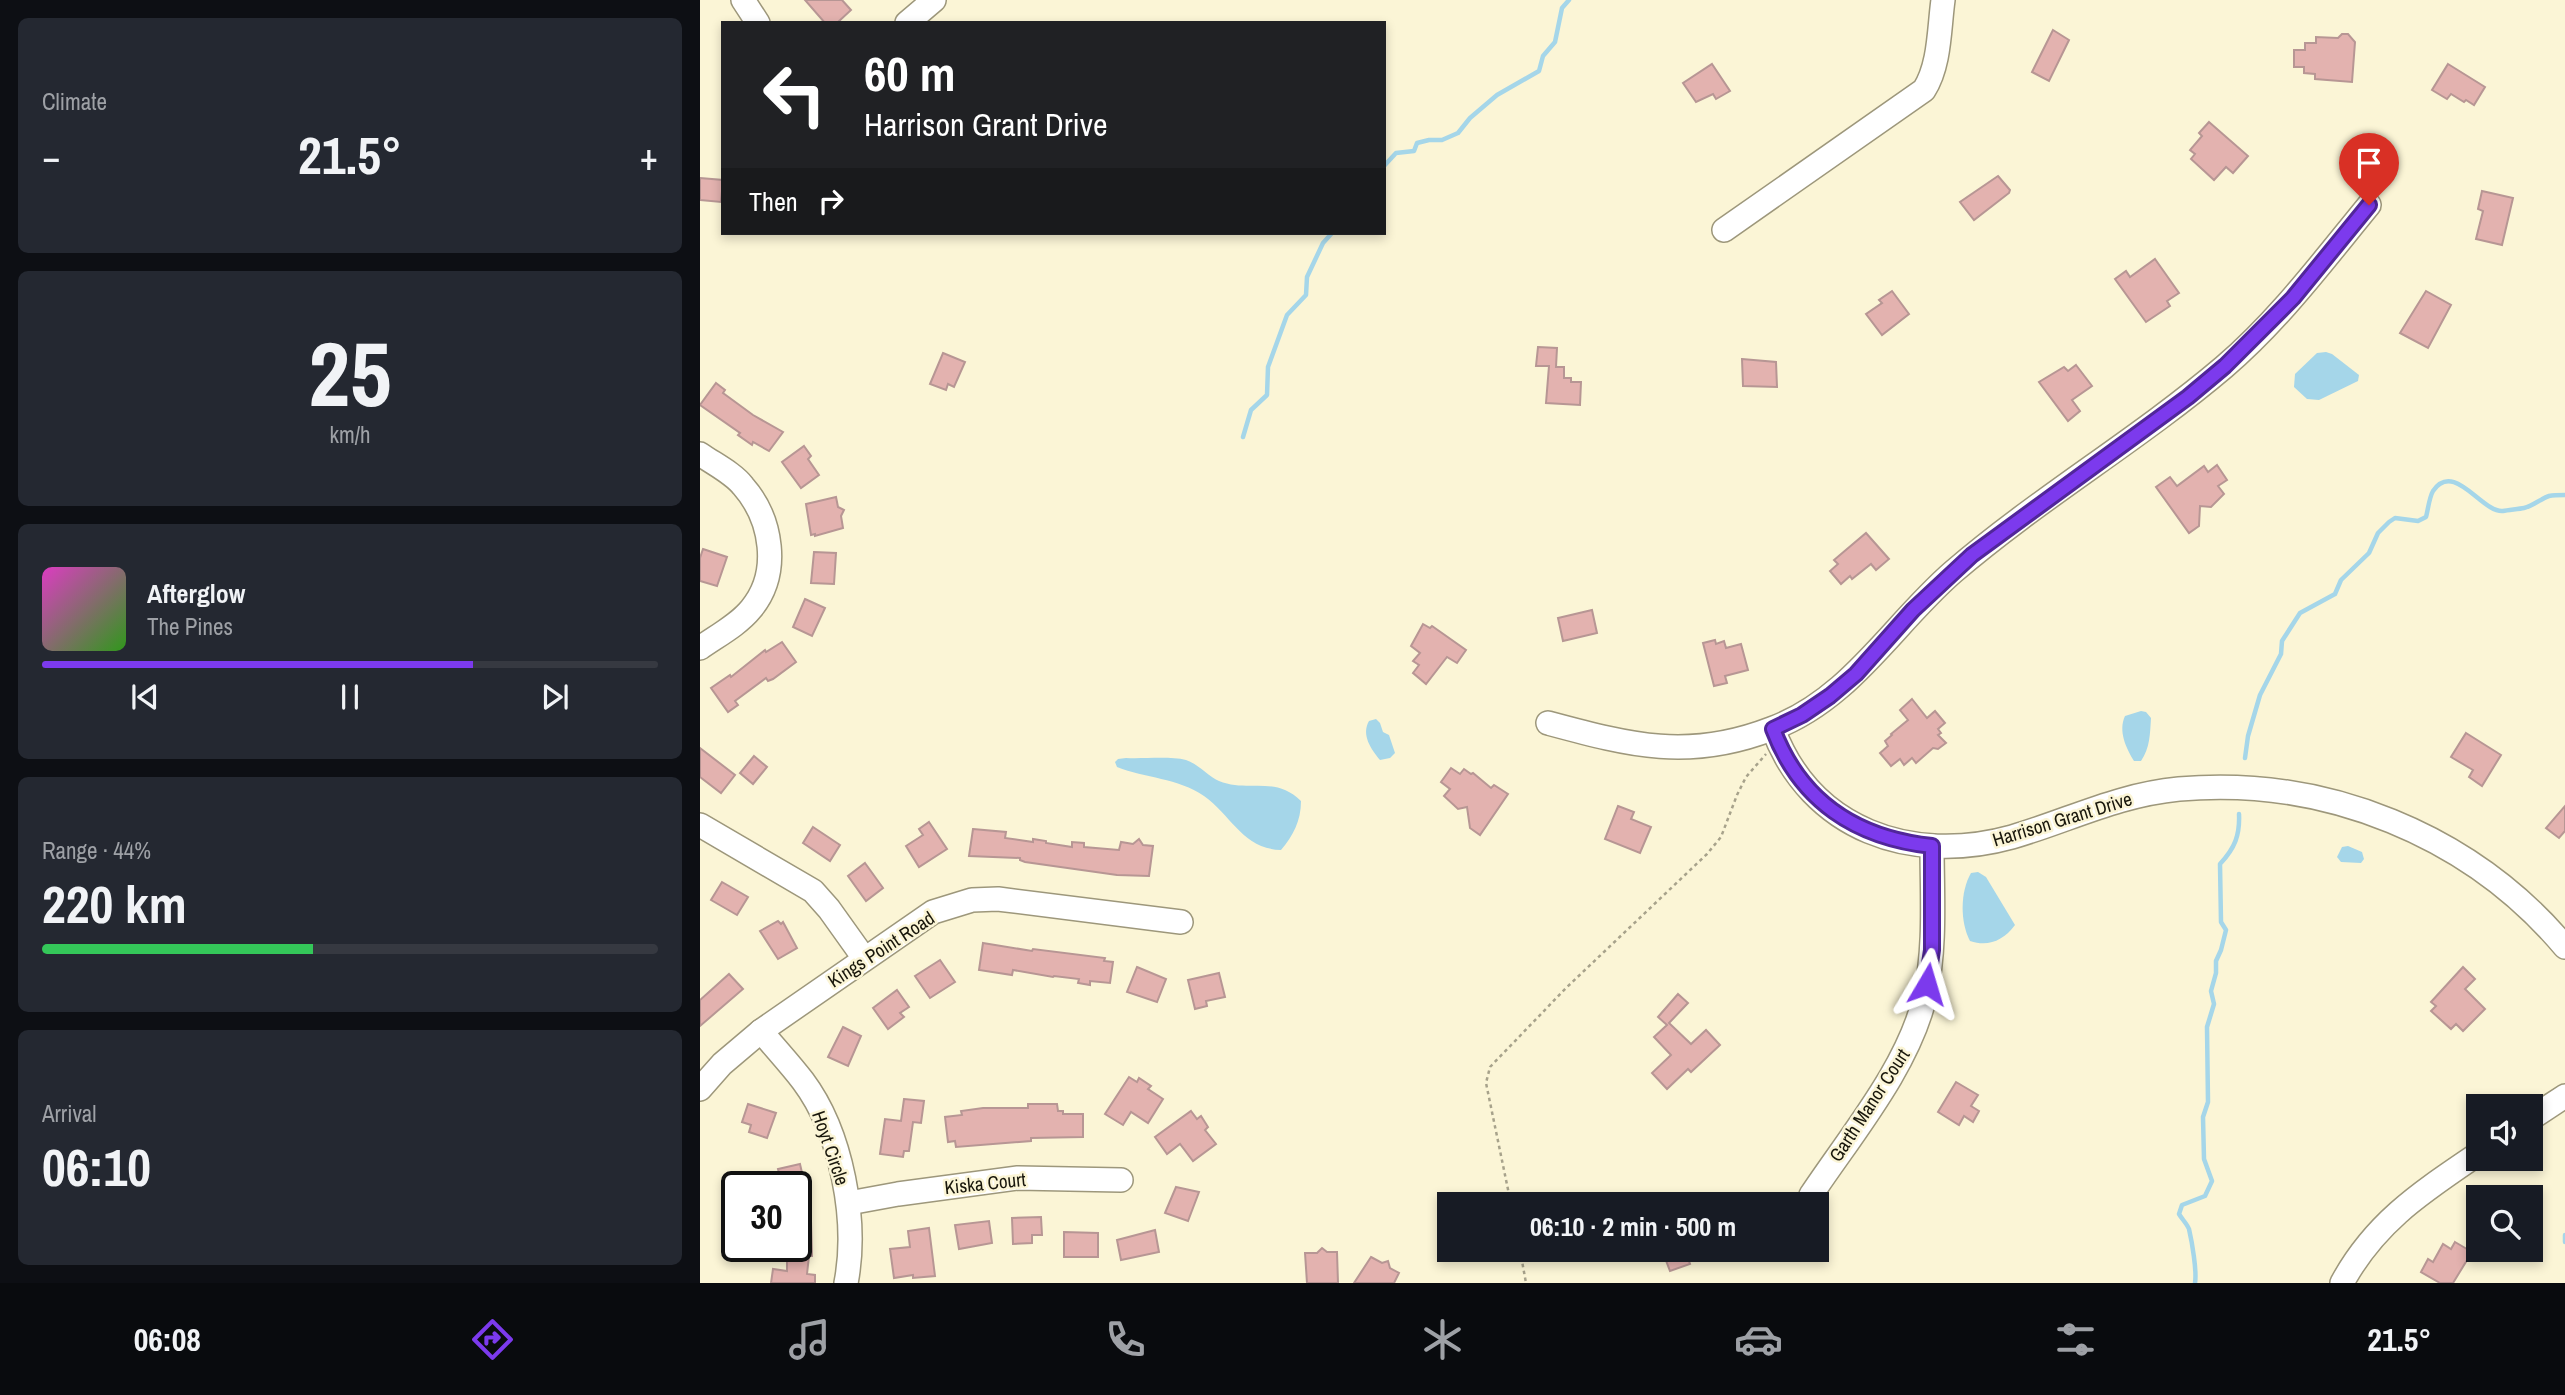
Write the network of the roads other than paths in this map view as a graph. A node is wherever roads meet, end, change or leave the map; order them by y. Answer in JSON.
{"nodes":[{"id":1,"x":743,"y":0,"type":"edge"},
{"id":2,"x":934,"y":0,"type":"edge"},
{"id":3,"x":1943,"y":0,"type":"edge"},
{"id":4,"x":757,"y":21,"type":"edge"},
{"id":5,"x":909,"y":21,"type":"edge"},
{"id":6,"x":2369,"y":205,"type":"dead end"},
{"id":7,"x":1724,"y":230,"type":"dead end"},
{"id":8,"x":700,"y":454,"type":"edge"},
{"id":9,"x":700,"y":648,"type":"edge"},
{"id":10,"x":1548,"y":723,"type":"dead end"},
{"id":11,"x":1775,"y":735,"type":"junction"},
{"id":12,"x":700,"y":825,"type":"edge"},
{"id":13,"x":1932,"y":846,"type":"junction"},
{"id":14,"x":1181,"y":922,"type":"dead end"},
{"id":15,"x":2565,"y":947,"type":"edge"},
{"id":16,"x":864,"y":958,"type":"junction"},
{"id":17,"x":761,"y":1031,"type":"junction"},
{"id":18,"x":700,"y":1089,"type":"edge"},
{"id":19,"x":2565,"y":1096,"type":"edge"},
{"id":20,"x":2543,"y":1110,"type":"edge"},
{"id":21,"x":2466,"y":1162,"type":"edge"},
{"id":22,"x":1121,"y":1180,"type":"dead end"},
{"id":23,"x":1813,"y":1192,"type":"edge"},
{"id":24,"x":849,"y":1203,"type":"junction"},
{"id":25,"x":846,"y":1283,"type":"edge"},
{"id":26,"x":2342,"y":1283,"type":"edge"}],
"edges":[{"from":1,"to":4,"type":"street"},
{"from":2,"to":5,"type":"street"},
{"from":3,"to":7,"type":"street"},
{"from":6,"to":11,"type":"street"},
{"from":8,"to":9,"type":"street"},
{"from":10,"to":11,"type":"street"},
{"from":11,"to":13,"type":"street","name":"Harrison Grant Drive"},
{"from":12,"to":16,"type":"street"},
{"from":13,"to":15,"type":"street","name":"Harrison Grant Drive"},
{"from":13,"to":23,"type":"street","name":"Garth Manor Court"},
{"from":14,"to":16,"type":"street","name":"Kings Point Road"},
{"from":16,"to":17,"type":"street","name":"Kings Point Road"},
{"from":17,"to":18,"type":"street","name":"Kings Point Road"},
{"from":17,"to":24,"type":"street","name":"Hoyt Circle"},
{"from":19,"to":20,"type":"street"},
{"from":21,"to":26,"type":"street"},
{"from":22,"to":24,"type":"street","name":"Kiska Court"},
{"from":24,"to":25,"type":"street","name":"Hoyt Circle"}]}
